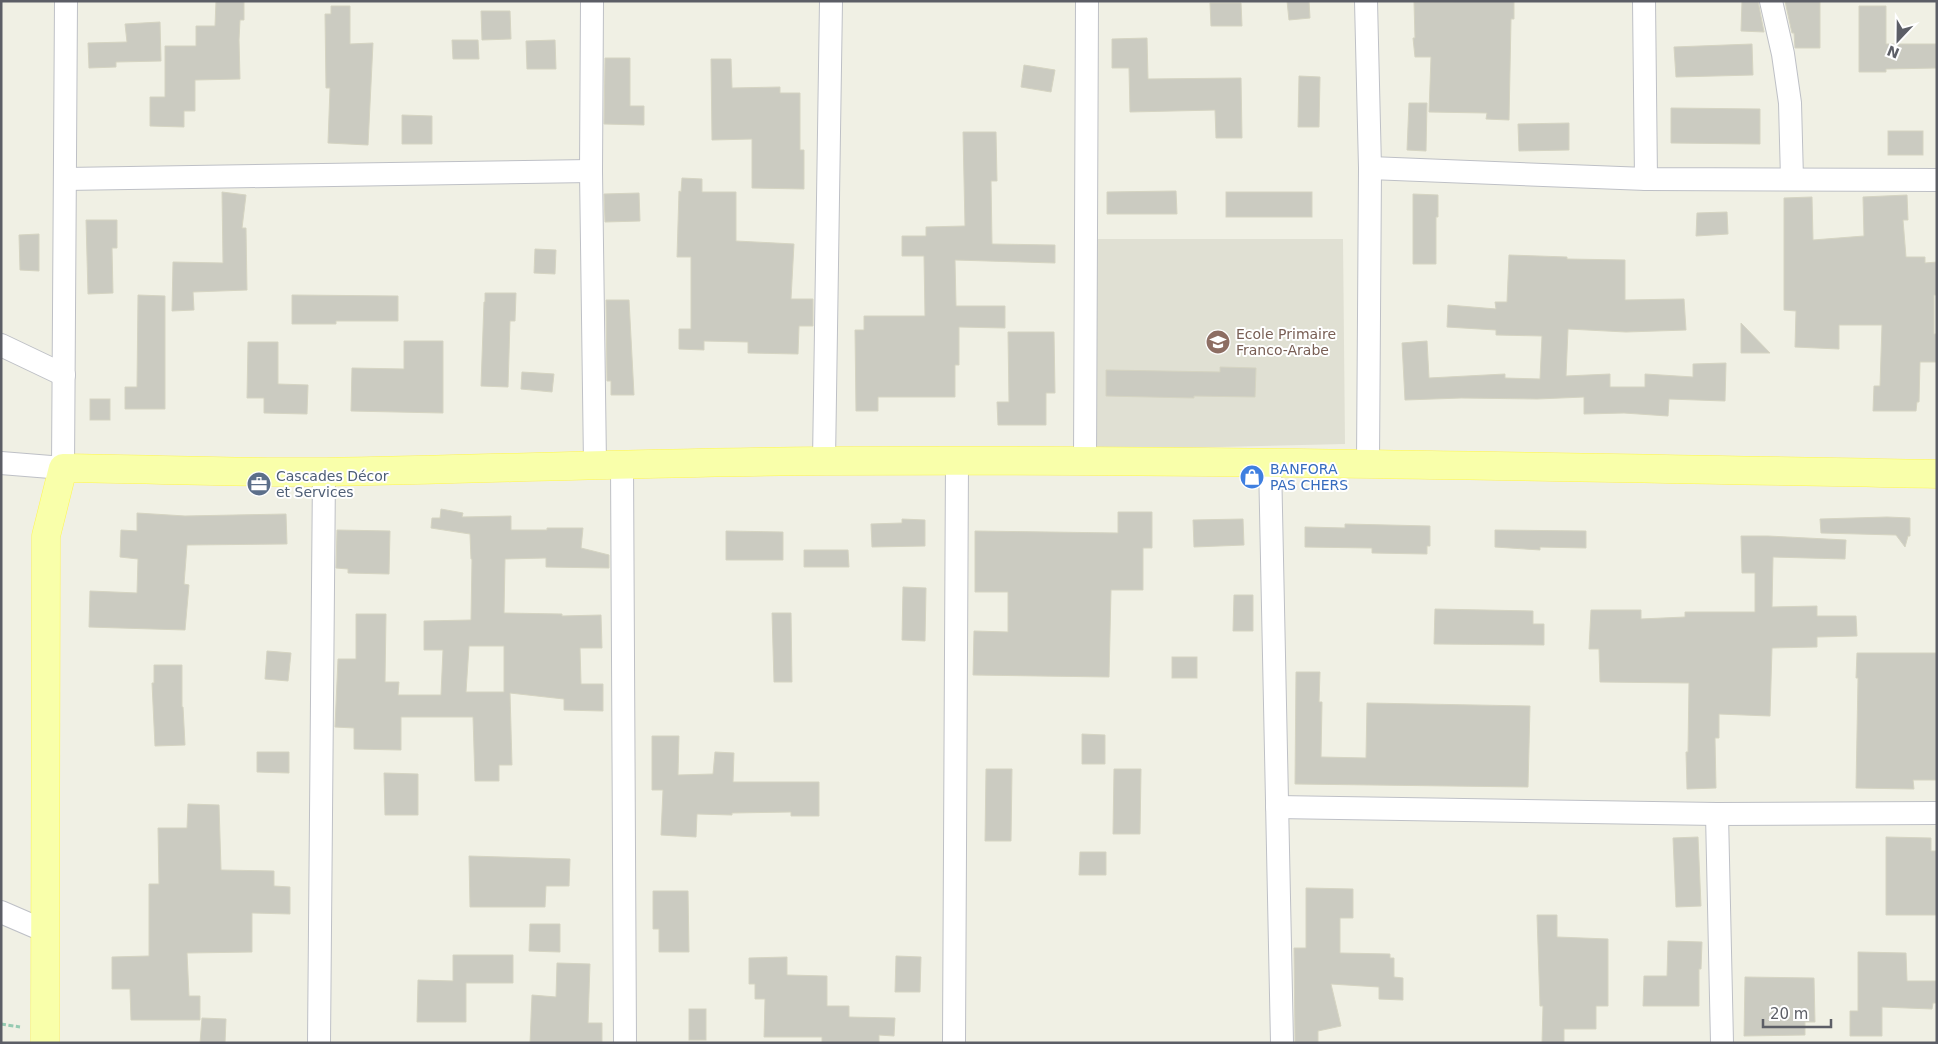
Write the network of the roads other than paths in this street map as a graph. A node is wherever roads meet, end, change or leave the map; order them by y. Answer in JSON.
{"nodes":[{"id":1,"x":66,"y":1,"type":"edge"},
{"id":2,"x":592,"y":1,"type":"edge"},
{"id":3,"x":831,"y":1,"type":"edge"},
{"id":4,"x":1086,"y":1,"type":"edge"},
{"id":5,"x":1366,"y":1,"type":"edge"},
{"id":6,"x":1644,"y":1,"type":"edge"},
{"id":7,"x":1771,"y":1,"type":"edge"},
{"id":8,"x":1370,"y":168,"type":"junction"},
{"id":9,"x":591,"y":171,"type":"junction"},
{"id":10,"x":65,"y":179,"type":"junction"},
{"id":11,"x":1646,"y":179,"type":"junction"},
{"id":12,"x":1792,"y":179,"type":"junction"},
{"id":13,"x":1937,"y":180,"type":"edge"},
{"id":14,"x":1,"y":345,"type":"edge"},
{"id":15,"x":64,"y":375,"type":"junction"},
{"id":16,"x":824,"y":461,"type":"junction"},
{"id":17,"x":957,"y":462,"type":"junction"},
{"id":18,"x":1085,"y":462,"type":"junction"},
{"id":19,"x":1270,"y":462,"type":"junction"},
{"id":20,"x":1,"y":463,"type":"edge"},
{"id":21,"x":1368,"y":463,"type":"junction"},
{"id":22,"x":595,"y":464,"type":"junction"},
{"id":23,"x":622,"y":464,"type":"junction"},
{"id":24,"x":64,"y":468,"type":"junction"},
{"id":25,"x":324,"y":472,"type":"junction"},
{"id":26,"x":1937,"y":474,"type":"edge"},
{"id":27,"x":1277,"y":806,"type":"junction"},
{"id":28,"x":1937,"y":813,"type":"edge"},
{"id":29,"x":1717,"y":814,"type":"junction"},
{"id":30,"x":1,"y":912,"type":"edge"},
{"id":31,"x":45,"y":931,"type":"junction"},
{"id":32,"x":45,"y":1043,"type":"edge"},
{"id":33,"x":319,"y":1043,"type":"edge"},
{"id":34,"x":625,"y":1043,"type":"edge"},
{"id":35,"x":954,"y":1043,"type":"edge"},
{"id":36,"x":1282,"y":1043,"type":"edge"},
{"id":37,"x":1722,"y":1043,"type":"edge"}],
"edges":[{"from":1,"to":10,"type":"street"},
{"from":2,"to":9,"type":"street"},
{"from":3,"to":16,"type":"street"},
{"from":4,"to":18,"type":"street"},
{"from":5,"to":8,"type":"street"},
{"from":6,"to":11,"type":"street"},
{"from":7,"to":12,"type":"street"},
{"from":8,"to":11,"type":"street"},
{"from":8,"to":21,"type":"street"},
{"from":9,"to":10,"type":"street"},
{"from":9,"to":22,"type":"street"},
{"from":10,"to":15,"type":"street"},
{"from":11,"to":12,"type":"street"},
{"from":12,"to":13,"type":"street"},
{"from":14,"to":15,"type":"street"},
{"from":15,"to":24,"type":"street"},
{"from":16,"to":17,"type":"main road"},
{"from":16,"to":23,"type":"main road"},
{"from":17,"to":18,"type":"main road"},
{"from":17,"to":35,"type":"street"},
{"from":18,"to":19,"type":"main road"},
{"from":19,"to":21,"type":"main road"},
{"from":19,"to":27,"type":"street"},
{"from":20,"to":24,"type":"street"},
{"from":21,"to":26,"type":"main road"},
{"from":22,"to":23,"type":"main road"},
{"from":22,"to":25,"type":"main road"},
{"from":23,"to":34,"type":"street"},
{"from":24,"to":25,"type":"main road"},
{"from":24,"to":31,"type":"main road"},
{"from":25,"to":33,"type":"street"},
{"from":27,"to":29,"type":"street"},
{"from":27,"to":36,"type":"street"},
{"from":28,"to":29,"type":"street"},
{"from":29,"to":37,"type":"street"},
{"from":30,"to":31,"type":"street"},
{"from":31,"to":32,"type":"main road"}]}
